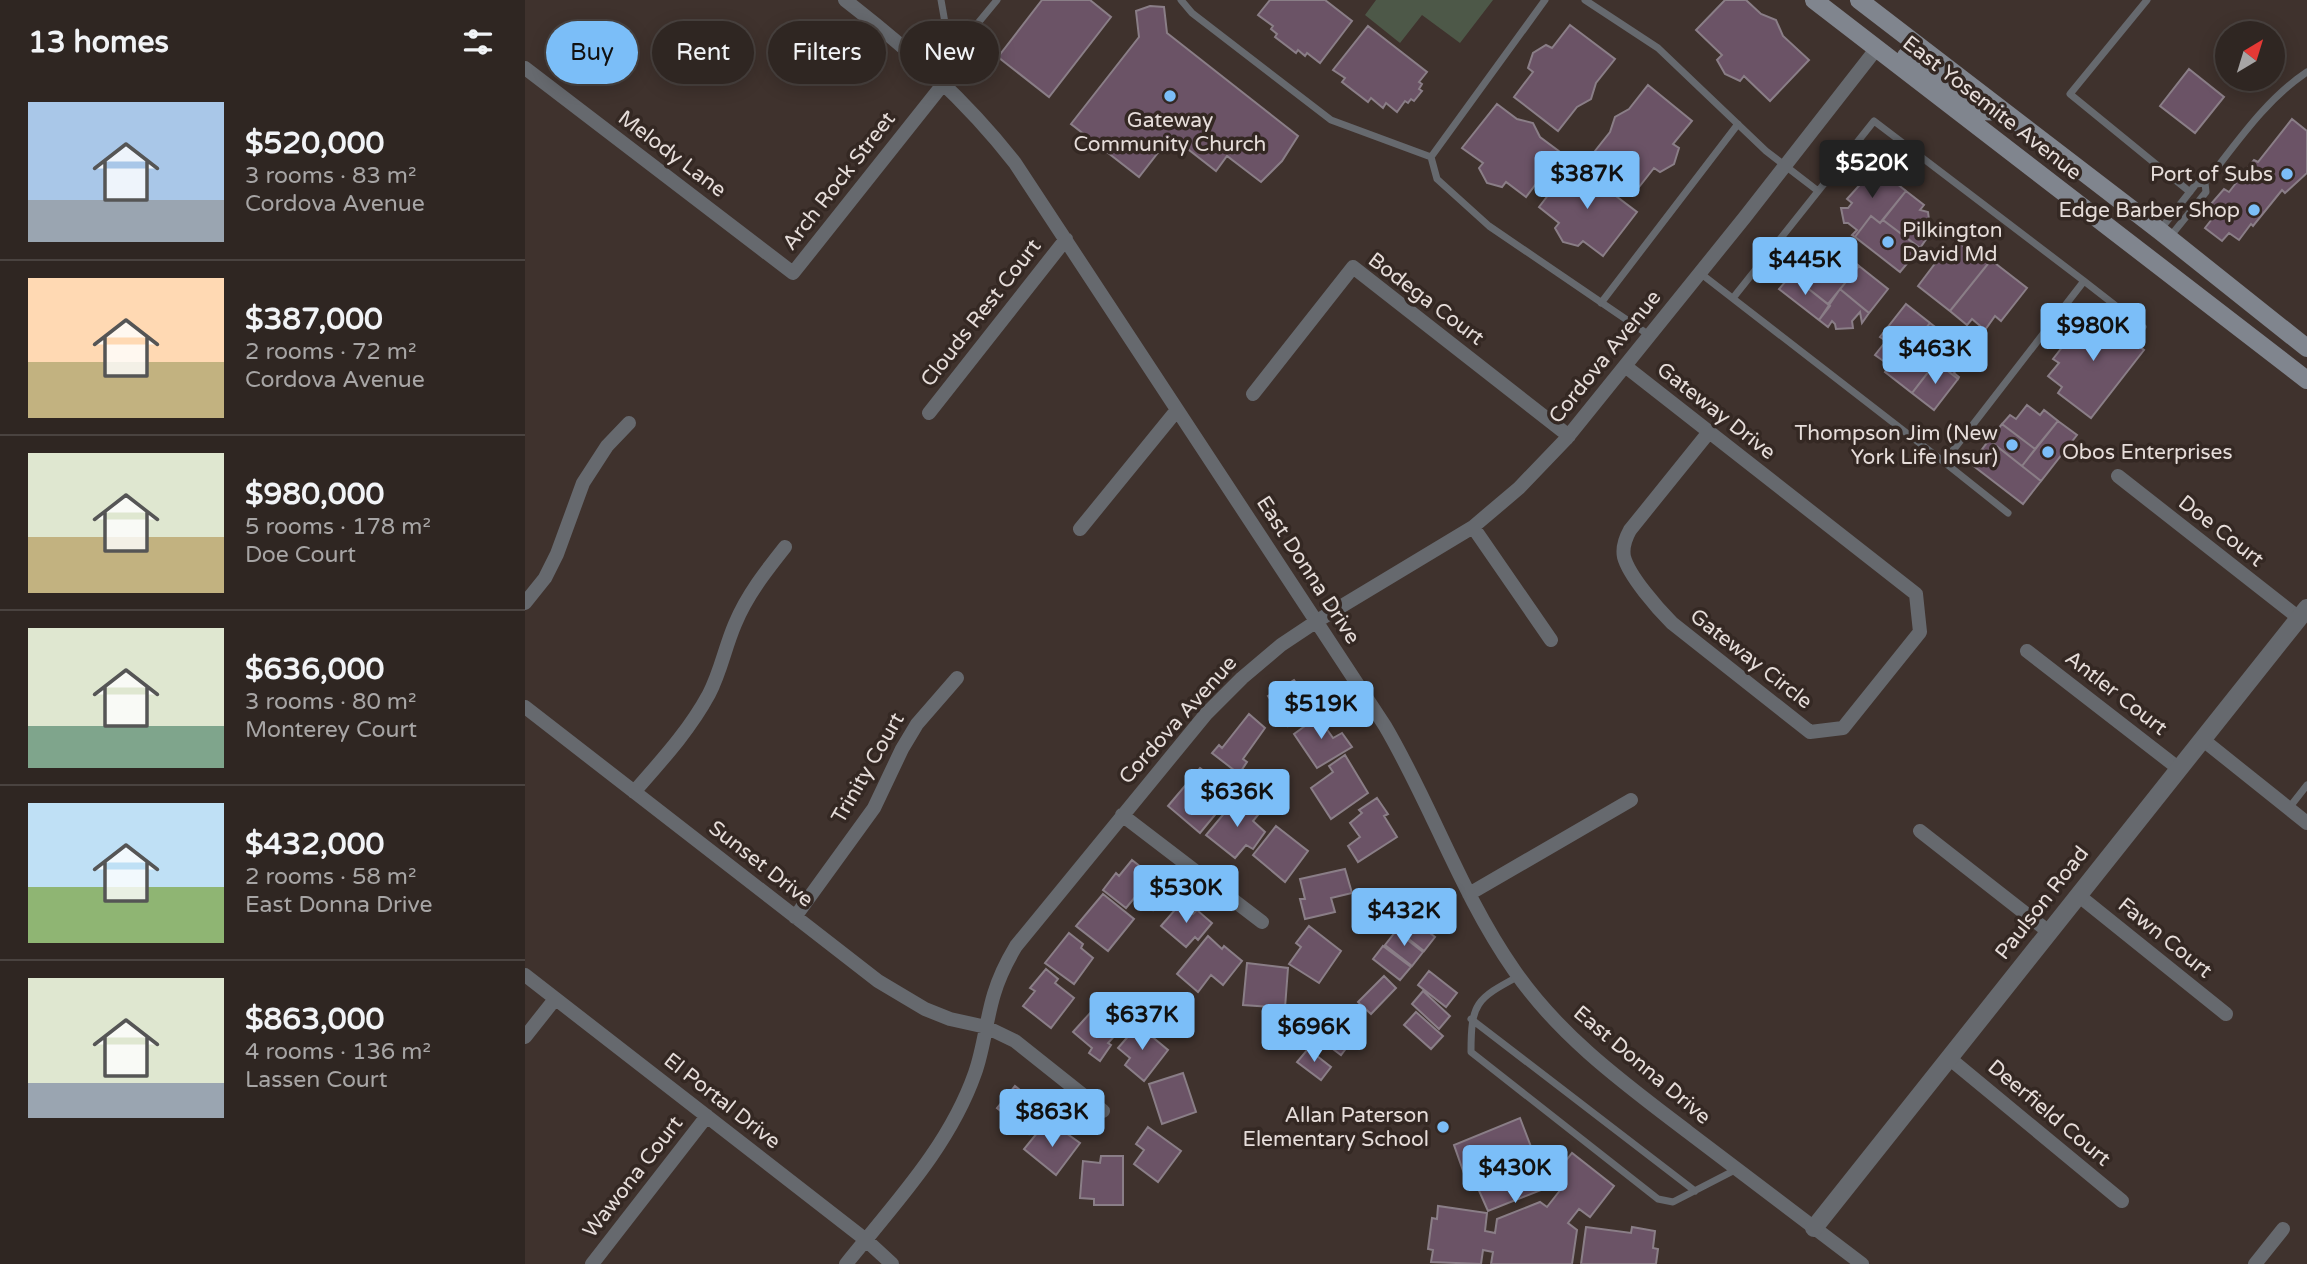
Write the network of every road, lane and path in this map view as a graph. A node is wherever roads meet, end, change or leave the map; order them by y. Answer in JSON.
{"nodes":[{"id":1,"x":845,"y":0,"type":"edge"},
{"id":2,"x":941,"y":0,"type":"edge"},
{"id":3,"x":997,"y":0,"type":"edge"},
{"id":4,"x":1181,"y":0,"type":"edge"},
{"id":5,"x":1545,"y":0,"type":"edge"},
{"id":6,"x":1585,"y":0,"type":"edge"},
{"id":7,"x":1814,"y":0,"type":"edge"},
{"id":8,"x":1859,"y":0,"type":"edge"},
{"id":9,"x":2147,"y":0,"type":"edge"},
{"id":10,"x":945,"y":21,"type":"edge"},
{"id":11,"x":980,"y":21,"type":"edge"},
{"id":12,"x":900,"y":45,"type":"edge"},
{"id":13,"x":1877,"y":48,"type":"junction"},
{"id":14,"x":525,"y":68,"type":"edge"},
{"id":15,"x":2307,"y":72,"type":"edge"},
{"id":16,"x":943,"y":84,"type":"edge"},
{"id":17,"x":945,"y":84,"type":"edge"},
{"id":18,"x":2004,"y":112,"type":"junction"},
{"id":19,"x":1738,"y":124,"type":"junction"},
{"id":20,"x":1431,"y":157,"type":"junction"},
{"id":21,"x":1786,"y":166,"type":"junction"},
{"id":22,"x":2205,"y":183,"type":"junction"},
{"id":23,"x":1818,"y":191,"type":"junction"},
{"id":24,"x":2190,"y":192,"type":"junction"},
{"id":25,"x":2164,"y":234,"type":"junction"},
{"id":26,"x":1066,"y":239,"type":"junction"},
{"id":27,"x":793,"y":273,"type":"joint"},
{"id":28,"x":1700,"y":273,"type":"junction"},
{"id":29,"x":2084,"y":281,"type":"junction"},
{"id":30,"x":1733,"y":298,"type":"junction"},
{"id":31,"x":1601,"y":303,"type":"junction"},
{"id":32,"x":2143,"y":327,"type":"dead end"},
{"id":33,"x":1650,"y":335,"type":"junction"},
{"id":34,"x":2307,"y":348,"type":"edge"},
{"id":35,"x":1625,"y":366,"type":"junction"},
{"id":36,"x":2307,"y":380,"type":"edge"},
{"id":37,"x":1253,"y":394,"type":"dead end"},
{"id":38,"x":1177,"y":410,"type":"junction"},
{"id":39,"x":929,"y":413,"type":"dead end"},
{"id":40,"x":629,"y":423,"type":"dead end"},
{"id":41,"x":1709,"y":432,"type":"junction"},
{"id":42,"x":1569,"y":436,"type":"junction"},
{"id":43,"x":1944,"y":462,"type":"junction"},
{"id":44,"x":2118,"y":477,"type":"dead end"},
{"id":45,"x":2008,"y":513,"type":"dead end"},
{"id":46,"x":1473,"y":527,"type":"junction"},
{"id":47,"x":1080,"y":530,"type":"dead end"},
{"id":48,"x":785,"y":547,"type":"dead end"},
{"id":49,"x":525,"y":603,"type":"edge"},
{"id":50,"x":2303,"y":613,"type":"edge"},
{"id":51,"x":1317,"y":621,"type":"junction"},
{"id":52,"x":1920,"y":632,"type":"joint"},
{"id":53,"x":1551,"y":640,"type":"dead end"},
{"id":54,"x":2027,"y":651,"type":"dead end"},
{"id":55,"x":957,"y":678,"type":"dead end"},
{"id":56,"x":525,"y":708,"type":"edge"},
{"id":57,"x":2202,"y":738,"type":"junction"},
{"id":58,"x":2178,"y":768,"type":"junction"},
{"id":59,"x":2307,"y":785,"type":"edge"},
{"id":60,"x":633,"y":792,"type":"junction"},
{"id":61,"x":1631,"y":800,"type":"dead end"},
{"id":62,"x":2289,"y":808,"type":"junction"},
{"id":63,"x":1122,"y":815,"type":"junction"},
{"id":64,"x":2307,"y":823,"type":"edge"},
{"id":65,"x":1920,"y":831,"type":"dead end"},
{"id":66,"x":1469,"y":894,"type":"junction"},
{"id":67,"x":2078,"y":895,"type":"junction"},
{"id":68,"x":795,"y":917,"type":"junction"},
{"id":69,"x":1262,"y":922,"type":"dead end"},
{"id":70,"x":2049,"y":932,"type":"junction"},
{"id":71,"x":525,"y":975,"type":"edge"},
{"id":72,"x":1519,"y":976,"type":"junction"},
{"id":73,"x":555,"y":999,"type":"junction"},
{"id":74,"x":2226,"y":1014,"type":"dead end"},
{"id":75,"x":1471,"y":1019,"type":"junction"},
{"id":76,"x":986,"y":1027,"type":"junction"},
{"id":77,"x":525,"y":1037,"type":"edge"},
{"id":78,"x":1949,"y":1058,"type":"junction"},
{"id":79,"x":1103,"y":1111,"type":"dead end"},
{"id":80,"x":708,"y":1116,"type":"junction"},
{"id":81,"x":1737,"y":1169,"type":"junction"},
{"id":82,"x":1695,"y":1191,"type":"junction"},
{"id":83,"x":2122,"y":1201,"type":"dead end"},
{"id":84,"x":1814,"y":1228,"type":"junction"},
{"id":85,"x":2283,"y":1229,"type":"dead end"},
{"id":86,"x":866,"y":1240,"type":"junction"},
{"id":87,"x":592,"y":1264,"type":"edge"},
{"id":88,"x":846,"y":1264,"type":"edge"},
{"id":89,"x":892,"y":1264,"type":"edge"},
{"id":90,"x":1861,"y":1264,"type":"edge"},
{"id":91,"x":2255,"y":1264,"type":"edge"}],
"edges":[{"from":1,"to":12,"type":"street","name":"East Donna Drive"},
{"from":2,"to":10,"type":"lane"},
{"from":3,"to":11,"type":"lane"},
{"from":4,"to":20,"type":"lane"},
{"from":5,"to":20,"type":"lane"},
{"from":6,"to":19,"type":"lane"},
{"from":7,"to":13,"type":"main road","name":"East Yosemite Avenue"},
{"from":8,"to":18,"type":"main road","name":"East Yosemite Avenue"},
{"from":9,"to":24,"type":"lane"},
{"from":13,"to":18,"type":"main road"},
{"from":13,"to":21,"type":"street","name":"Cordova Avenue"},
{"from":13,"to":36,"type":"main road","name":"East Yosemite Avenue"},
{"from":14,"to":27,"type":"street","name":"Melody Lane"},
{"from":15,"to":22,"type":"lane"},
{"from":16,"to":27,"type":"street","name":"Arch Rock Street"},
{"from":17,"to":26,"type":"street","name":"East Donna Drive"},
{"from":18,"to":25,"type":"main road","name":"East Yosemite Avenue"},
{"from":19,"to":21,"type":"lane"},
{"from":19,"to":31,"type":"lane"},
{"from":20,"to":31,"type":"lane"},
{"from":21,"to":23,"type":"lane"},
{"from":21,"to":28,"type":"street","name":"Cordova Avenue"},
{"from":22,"to":24,"type":"lane"},
{"from":22,"to":25,"type":"lane"},
{"from":23,"to":29,"type":"lane"},
{"from":23,"to":30,"type":"lane"},
{"from":24,"to":25,"type":"lane"},
{"from":25,"to":34,"type":"main road","name":"East Yosemite Avenue"},
{"from":26,"to":38,"type":"street","name":"East Donna Drive"},
{"from":26,"to":39,"type":"street","name":"Clouds Rest Court"},
{"from":28,"to":30,"type":"lane"},
{"from":28,"to":33,"type":"street","name":"Cordova Avenue"},
{"from":29,"to":32,"type":"lane"},
{"from":29,"to":43,"type":"lane"},
{"from":30,"to":43,"type":"lane"},
{"from":31,"to":33,"type":"lane"},
{"from":33,"to":35,"type":"street","name":"Cordova Avenue"},
{"from":35,"to":41,"type":"street","name":"Gateway Drive"},
{"from":35,"to":42,"type":"street","name":"Cordova Avenue"},
{"from":37,"to":42,"type":"street","name":"Bodega Court"},
{"from":38,"to":47,"type":"street"},
{"from":38,"to":51,"type":"street","name":"East Donna Drive"},
{"from":40,"to":49,"type":"street"},
{"from":41,"to":52,"type":"street","name":"Gateway Drive"},
{"from":41,"to":52,"type":"street","name":"Gateway Circle"},
{"from":42,"to":46,"type":"street","name":"Cordova Avenue"},
{"from":43,"to":45,"type":"lane"},
{"from":44,"to":50,"type":"street","name":"Doe Court"},
{"from":46,"to":51,"type":"street","name":"Cordova Avenue"},
{"from":46,"to":53,"type":"street"},
{"from":48,"to":60,"type":"street"},
{"from":50,"to":57,"type":"street","name":"Paulson Road"},
{"from":51,"to":63,"type":"street","name":"Cordova Avenue"},
{"from":51,"to":66,"type":"street","name":"East Donna Drive"},
{"from":54,"to":58,"type":"street","name":"Antler Court"},
{"from":55,"to":68,"type":"street","name":"Trinity Court"},
{"from":56,"to":60,"type":"street","name":"Sunset Drive"},
{"from":57,"to":58,"type":"street","name":"Paulson Road"},
{"from":57,"to":62,"type":"street"},
{"from":58,"to":67,"type":"street","name":"Paulson Road"},
{"from":59,"to":62,"type":"lane"},
{"from":60,"to":68,"type":"street","name":"Sunset Drive"},
{"from":61,"to":66,"type":"street"},
{"from":62,"to":64,"type":"street"},
{"from":63,"to":69,"type":"street"},
{"from":63,"to":76,"type":"street","name":"Cordova Avenue"},
{"from":65,"to":70,"type":"street"},
{"from":66,"to":72,"type":"street","name":"East Donna Drive"},
{"from":67,"to":70,"type":"street","name":"Paulson Road"},
{"from":67,"to":74,"type":"street","name":"Fawn Court"},
{"from":68,"to":76,"type":"street","name":"Sunset Drive"},
{"from":70,"to":78,"type":"street","name":"Paulson Road"},
{"from":71,"to":73,"type":"street","name":"El Portal Drive"},
{"from":72,"to":75,"type":"lane"},
{"from":72,"to":81,"type":"street","name":"East Donna Drive"},
{"from":73,"to":77,"type":"street"},
{"from":73,"to":80,"type":"street","name":"El Portal Drive"},
{"from":75,"to":82,"type":"lane"},
{"from":75,"to":82,"type":"lane"},
{"from":76,"to":79,"type":"street","name":"Sunset Drive"},
{"from":76,"to":86,"type":"street","name":"Cordova Avenue"},
{"from":78,"to":83,"type":"street","name":"Deerfield Court"},
{"from":78,"to":84,"type":"street","name":"Paulson Road"},
{"from":80,"to":86,"type":"street","name":"El Portal Drive"},
{"from":80,"to":87,"type":"street","name":"Wawona Court"},
{"from":81,"to":82,"type":"lane"},
{"from":81,"to":84,"type":"street","name":"East Donna Drive"},
{"from":84,"to":90,"type":"street","name":"East Donna Drive"},
{"from":85,"to":91,"type":"street"},
{"from":86,"to":88,"type":"street","name":"Cordova Avenue"},
{"from":86,"to":89,"type":"street","name":"El Portal Drive"}]}
